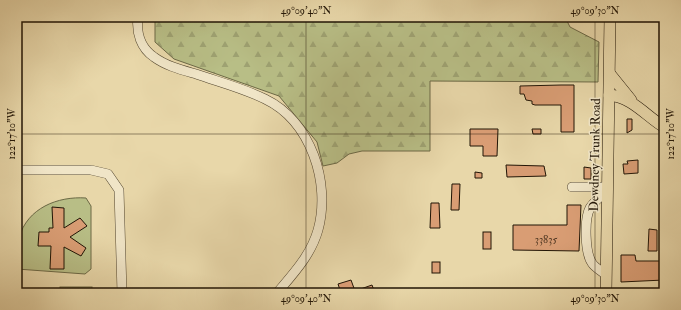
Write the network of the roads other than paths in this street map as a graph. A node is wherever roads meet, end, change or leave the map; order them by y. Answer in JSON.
{"nodes":[{"id":1,"x":138,"y":17,"type":"edge"},
{"id":2,"x":610,"y":17,"type":"edge"},
{"id":3,"x":610,"y":74,"type":"junction"},
{"id":4,"x":609,"y":95,"type":"junction"},
{"id":5,"x":634,"y":104,"type":"junction"},
{"id":6,"x":664,"y":127,"type":"edge"},
{"id":7,"x":17,"y":170,"type":"edge"},
{"id":8,"x":572,"y":187,"type":"dead end"},
{"id":9,"x":608,"y":189,"type":"junction"},
{"id":10,"x":606,"y":275,"type":"junction"},
{"id":11,"x":122,"y":293,"type":"edge"},
{"id":12,"x":277,"y":293,"type":"edge"},
{"id":13,"x":606,"y":293,"type":"edge"},
{"id":14,"x":649,"y":293,"type":"edge"}],
"edges":[{"from":1,"to":12,"type":"street"},
{"from":2,"to":3,"type":"main road","name":"Dewdney Trunk Road"},
{"from":3,"to":4,"type":"main road","name":"Dewdney Trunk Road"},
{"from":3,"to":5,"type":"main road"},
{"from":4,"to":5,"type":"main road"},
{"from":4,"to":9,"type":"main road","name":"Dewdney Trunk Road"},
{"from":5,"to":6,"type":"main road"},
{"from":7,"to":11,"type":"street"},
{"from":8,"to":9,"type":"street"},
{"from":9,"to":10,"type":"main road","name":"Dewdney Trunk Road"},
{"from":9,"to":10,"type":"street"},
{"from":10,"to":13,"type":"main road","name":"Dewdney Trunk Road"},
{"from":13,"to":14,"type":"street"}]}
